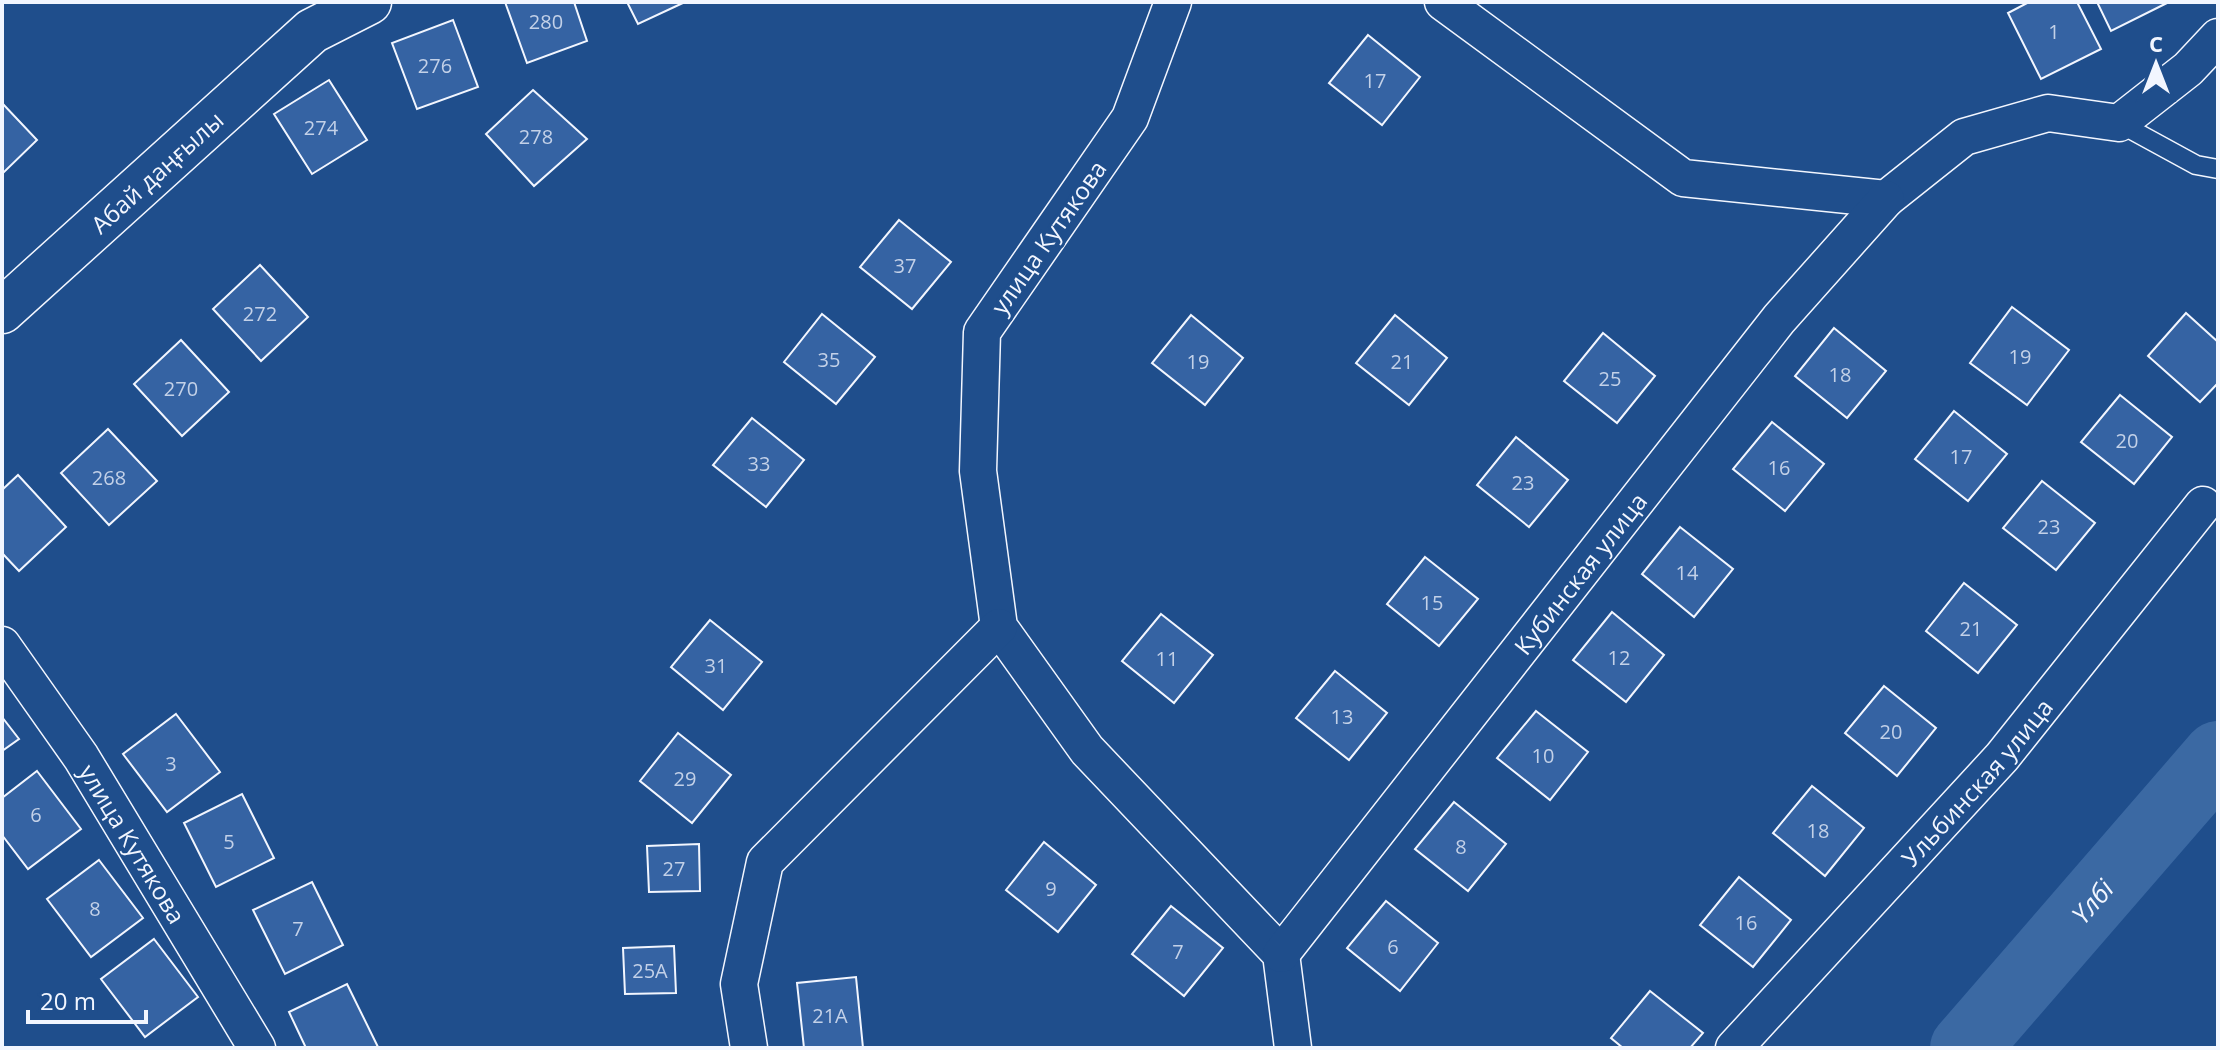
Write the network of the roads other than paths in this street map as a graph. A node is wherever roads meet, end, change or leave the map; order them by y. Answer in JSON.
{"nodes":[{"id":1,"x":369,"y":2,"type":"edge"},
{"id":2,"x":1173,"y":2,"type":"edge"},
{"id":3,"x":1443,"y":2,"type":"edge"},
{"id":4,"x":2218,"y":37,"type":"edge"},
{"id":5,"x":2119,"y":123,"type":"junction"},
{"id":6,"x":2218,"y":169,"type":"edge"},
{"id":7,"x":1886,"y":199,"type":"junction"},
{"id":8,"x":2,"y":311,"type":"edge"},
{"id":9,"x":2203,"y":505,"type":"dead end"},
{"id":10,"x":999,"y":627,"type":"junction"},
{"id":11,"x":2,"y":645,"type":"edge"},
{"id":12,"x":1281,"y":954,"type":"junction"},
{"id":13,"x":257,"y":1048,"type":"edge"},
{"id":14,"x":749,"y":1048,"type":"edge"},
{"id":15,"x":1293,"y":1048,"type":"edge"},
{"id":16,"x":1734,"y":1048,"type":"edge"}],
"edges":[{"from":1,"to":8,"type":"main road","name":"Абай даңғылы"},
{"from":2,"to":10,"type":"street","name":"улица Кутякова"},
{"from":3,"to":7,"type":"street"},
{"from":4,"to":5,"type":"street"},
{"from":5,"to":6,"type":"lane"},
{"from":5,"to":7,"type":"street","name":"Кубинская улица"},
{"from":7,"to":12,"type":"street","name":"Кубинская улица"},
{"from":9,"to":16,"type":"street","name":"Ульбинская улица"},
{"from":10,"to":12,"type":"street","name":"улица Кутякова"},
{"from":10,"to":14,"type":"street"},
{"from":11,"to":13,"type":"street","name":"улица Кутякова"},
{"from":12,"to":15,"type":"street"}]}
